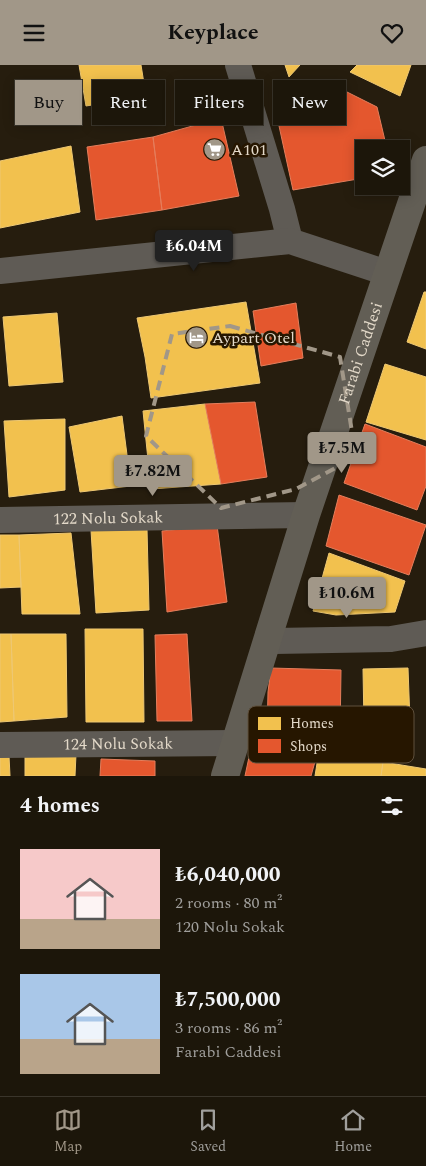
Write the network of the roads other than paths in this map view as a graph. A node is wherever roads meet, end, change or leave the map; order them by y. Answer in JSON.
{"nodes":[{"id":1,"x":238,"y":65,"type":"edge"},
{"id":2,"x":426,"y":160,"type":"edge"},
{"id":3,"x":290,"y":241,"type":"junction"},
{"id":4,"x":0,"y":271,"type":"edge"},
{"id":5,"x":387,"y":273,"type":"junction"},
{"id":6,"x":306,"y":515,"type":"junction"},
{"id":7,"x":0,"y":520,"type":"edge"},
{"id":8,"x":426,"y":633,"type":"edge"},
{"id":9,"x":268,"y":639,"type":"junction"},
{"id":10,"x":235,"y":743,"type":"junction"},
{"id":11,"x":0,"y":745,"type":"edge"},
{"id":12,"x":225,"y":776,"type":"edge"}],
"edges":[{"from":1,"to":3,"type":"street"},
{"from":2,"to":5,"type":"street","name":"Farabi Caddesi"},
{"from":3,"to":4,"type":"street"},
{"from":3,"to":5,"type":"street"},
{"from":5,"to":6,"type":"street","name":"Farabi Caddesi"},
{"from":6,"to":7,"type":"street","name":"122 Nolu Sokak"},
{"from":6,"to":9,"type":"street","name":"Farabi Caddesi"},
{"from":8,"to":9,"type":"street"},
{"from":9,"to":10,"type":"street","name":"Farabi Caddesi"},
{"from":10,"to":11,"type":"street","name":"124 Nolu Sokak"},
{"from":10,"to":12,"type":"street","name":"Farabi Caddesi"}]}
